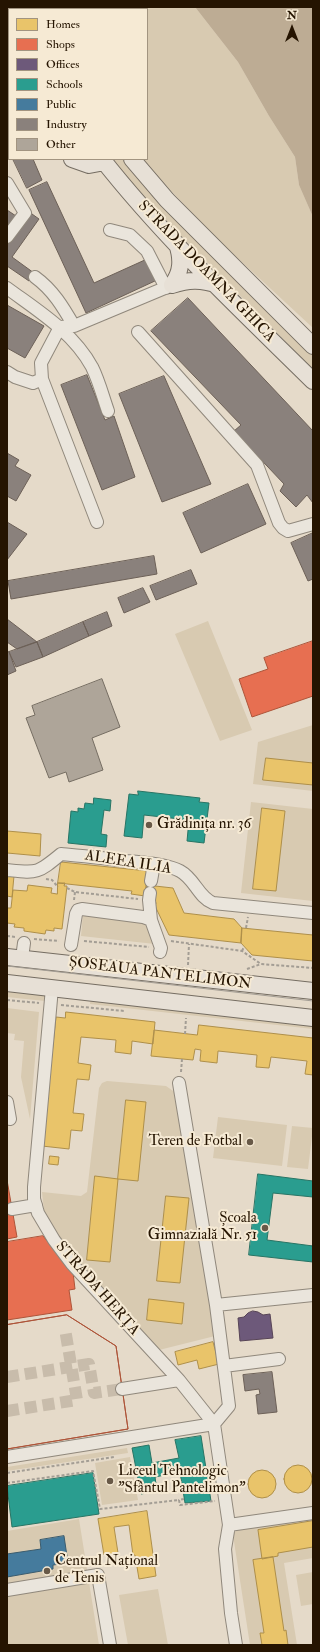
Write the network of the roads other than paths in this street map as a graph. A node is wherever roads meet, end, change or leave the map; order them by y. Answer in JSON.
{"nodes":[{"id":1,"x":75,"y":160,"type":"edge"},
{"id":2,"x":104,"y":160,"type":"edge"},
{"id":3,"x":133,"y":160,"type":"edge"},
{"id":4,"x":7,"y":183,"type":"edge"},
{"id":5,"x":110,"y":230,"type":"dead end"},
{"id":6,"x":7,"y":237,"type":"edge"},
{"id":7,"x":177,"y":244,"type":"junction"},
{"id":8,"x":35,"y":277,"type":"dead end"},
{"id":9,"x":217,"y":285,"type":"junction"},
{"id":10,"x":169,"y":286,"type":"junction"},
{"id":11,"x":7,"y":288,"type":"edge"},
{"id":12,"x":74,"y":326,"type":"junction"},
{"id":13,"x":60,"y":327,"type":"junction"},
{"id":14,"x":138,"y":332,"type":"dead end"},
{"id":15,"x":313,"y":346,"type":"edge"},
{"id":16,"x":7,"y":372,"type":"edge"},
{"id":17,"x":42,"y":379,"type":"junction"},
{"id":18,"x":313,"y":382,"type":"edge"},
{"id":19,"x":108,"y":411,"type":"dead end"},
{"id":20,"x":96,"y":522,"type":"dead end"},
{"id":21,"x":313,"y":524,"type":"edge"},
{"id":22,"x":154,"y":864,"type":"junction"},
{"id":23,"x":7,"y":870,"type":"edge"},
{"id":24,"x":313,"y":914,"type":"edge"},
{"id":25,"x":151,"y":920,"type":"junction"},
{"id":26,"x":71,"y":943,"type":"road end"},
{"id":27,"x":163,"y":947,"type":"road end"},
{"id":28,"x":17,"y":952,"type":"edge"},
{"id":29,"x":7,"y":983,"type":"edge"},
{"id":30,"x":313,"y":991,"type":"edge"},
{"id":31,"x":51,"y":996,"type":"junction"},
{"id":32,"x":313,"y":1018,"type":"edge"},
{"id":33,"x":180,"y":1083,"type":"dead end"},
{"id":34,"x":7,"y":1102,"type":"edge"},
{"id":35,"x":10,"y":1118,"type":"dead end"},
{"id":36,"x":36,"y":1205,"type":"junction"},
{"id":37,"x":12,"y":1209,"type":"dead end"},
{"id":38,"x":313,"y":1295,"type":"edge"},
{"id":39,"x":216,"y":1305,"type":"junction"},
{"id":40,"x":279,"y":1359,"type":"dead end"},
{"id":41,"x":224,"y":1366,"type":"junction"},
{"id":42,"x":179,"y":1380,"type":"junction"},
{"id":43,"x":122,"y":1388,"type":"tunnel mouth"},
{"id":44,"x":214,"y":1424,"type":"junction"},
{"id":45,"x":7,"y":1457,"type":"edge"},
{"id":46,"x":313,"y":1513,"type":"edge"},
{"id":47,"x":229,"y":1525,"type":"junction"},
{"id":48,"x":7,"y":1590,"type":"edge"},
{"id":49,"x":110,"y":1645,"type":"edge"},
{"id":50,"x":236,"y":1645,"type":"edge"}],
"edges":[{"from":1,"to":2,"type":"main road"},
{"from":2,"to":7,"type":"main road","name":"STRADA DOAMNA GHICA"},
{"from":3,"to":15,"type":"main road","name":"STRADA DOAMNA GHICA"},
{"from":4,"to":6,"type":"street"},
{"from":5,"to":10,"type":"street"},
{"from":7,"to":9,"type":"main road","name":"STRADA DOAMNA GHICA"},
{"from":7,"to":10,"type":"main road"},
{"from":8,"to":12,"type":"street"},
{"from":9,"to":10,"type":"main road"},
{"from":9,"to":18,"type":"main road","name":"STRADA DOAMNA GHICA"},
{"from":10,"to":12,"type":"street"},
{"from":11,"to":13,"type":"street"},
{"from":12,"to":13,"type":"street"},
{"from":13,"to":17,"type":"street"},
{"from":13,"to":19,"type":"street"},
{"from":14,"to":21,"type":"street"},
{"from":16,"to":17,"type":"street"},
{"from":17,"to":20,"type":"street"},
{"from":22,"to":23,"type":"street","name":"ALEEA ILIA"},
{"from":22,"to":24,"type":"street","name":"ALEEA ILIA"},
{"from":22,"to":25,"type":"street"},
{"from":25,"to":26,"type":"street"},
{"from":25,"to":27,"type":"street"},
{"from":28,"to":30,"type":"main road","name":"ȘOSEAUA PANTELIMON"},
{"from":29,"to":31,"type":"main road","name":"ȘOSEAUA PANTELIMON"},
{"from":31,"to":32,"type":"main road","name":"ȘOSEAUA PANTELIMON"},
{"from":31,"to":36,"type":"street","name":"STRADA HERȚA"},
{"from":33,"to":39,"type":"street"},
{"from":34,"to":35,"type":"street"},
{"from":36,"to":37,"type":"street"},
{"from":36,"to":42,"type":"street","name":"STRADA HERȚA"},
{"from":38,"to":39,"type":"street"},
{"from":39,"to":41,"type":"street"},
{"from":40,"to":41,"type":"street"},
{"from":41,"to":44,"type":"street"},
{"from":42,"to":43,"type":"street"},
{"from":42,"to":44,"type":"street","name":"STRADA HERȚA"},
{"from":44,"to":45,"type":"street"},
{"from":44,"to":47,"type":"street"},
{"from":46,"to":47,"type":"street"},
{"from":47,"to":50,"type":"street"},
{"from":48,"to":49,"type":"street"}]}
